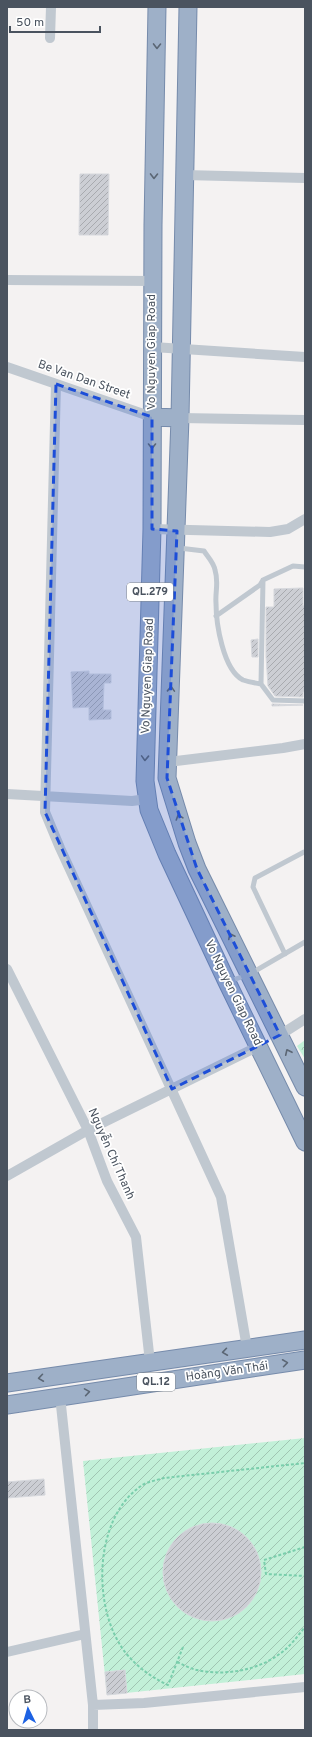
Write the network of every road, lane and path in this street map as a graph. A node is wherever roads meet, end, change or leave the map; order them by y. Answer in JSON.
{"nodes":[{"id":1,"x":51,"y":7,"type":"edge"},
{"id":2,"x":158,"y":7,"type":"edge"},
{"id":3,"x":188,"y":7,"type":"edge"},
{"id":4,"x":50,"y":38,"type":"dead end"},
{"id":5,"x":184,"y":175,"type":"junction"},
{"id":6,"x":305,"y":178,"type":"edge"},
{"id":7,"x":7,"y":280,"type":"edge"},
{"id":8,"x":153,"y":281,"type":"junction"},
{"id":9,"x":152,"y":346,"type":"junction"},
{"id":10,"x":181,"y":347,"type":"junction"},
{"id":11,"x":305,"y":357,"type":"edge"},
{"id":12,"x":7,"y":367,"type":"edge"},
{"id":13,"x":56,"y":384,"type":"junction"},
{"id":14,"x":152,"y":417,"type":"junction"},
{"id":15,"x":180,"y":418,"type":"junction"},
{"id":16,"x":305,"y":420,"type":"edge"},
{"id":17,"x":305,"y":519,"type":"edge"},
{"id":18,"x":152,"y":529,"type":"junction"},
{"id":19,"x":177,"y":530,"type":"junction"},
{"id":20,"x":176,"y":548,"type":"junction"},
{"id":21,"x":305,"y":567,"type":"edge"},
{"id":22,"x":263,"y":580,"type":"junction"},
{"id":23,"x":216,"y":616,"type":"junction"},
{"id":24,"x":149,"y":633,"type":"junction"},
{"id":25,"x":173,"y":634,"type":"junction"},
{"id":26,"x":261,"y":684,"type":"junction"},
{"id":27,"x":305,"y":701,"type":"edge"},
{"id":28,"x":305,"y":744,"type":"edge"},
{"id":29,"x":168,"y":762,"type":"junction"},
{"id":30,"x":7,"y":794,"type":"edge"},
{"id":31,"x":46,"y":796,"type":"junction"},
{"id":32,"x":147,"y":799,"type":"junction"},
{"id":33,"x":304,"y":852,"type":"dead end"},
{"id":34,"x":305,"y":942,"type":"edge"},
{"id":35,"x":285,"y":954,"type":"junction"},
{"id":36,"x":7,"y":969,"type":"edge"},
{"id":37,"x":250,"y":974,"type":"junction"},
{"id":38,"x":228,"y":982,"type":"junction"},
{"id":39,"x":305,"y":1019,"type":"edge"},
{"id":40,"x":280,"y":1035,"type":"junction"},
{"id":41,"x":259,"y":1046,"type":"junction"},
{"id":42,"x":304,"y":1082,"type":"edge"},
{"id":43,"x":172,"y":1089,"type":"junction"},
{"id":44,"x":88,"y":1130,"type":"junction"},
{"id":45,"x":305,"y":1142,"type":"edge"},
{"id":46,"x":7,"y":1176,"type":"edge"},
{"id":47,"x":305,"y":1340,"type":"edge"},
{"id":48,"x":247,"y":1348,"type":"junction"},
{"id":49,"x":305,"y":1360,"type":"edge"},
{"id":50,"x":150,"y":1362,"type":"junction"},
{"id":51,"x":172,"y":1380,"type":"junction"},
{"id":52,"x":7,"y":1383,"type":"edge"},
{"id":53,"x":135,"y":1385,"type":"junction"},
{"id":54,"x":60,"y":1396,"type":"junction"},
{"id":55,"x":7,"y":1405,"type":"edge"},
{"id":56,"x":305,"y":1463,"type":"edge"},
{"id":57,"x":305,"y":1548,"type":"edge"},
{"id":58,"x":305,"y":1576,"type":"edge"},
{"id":59,"x":305,"y":1627,"type":"edge"},
{"id":60,"x":85,"y":1634,"type":"junction"},
{"id":61,"x":183,"y":1647,"type":"dead end"},
{"id":62,"x":7,"y":1652,"type":"edge"},
{"id":63,"x":177,"y":1662,"type":"junction"},
{"id":64,"x":305,"y":1687,"type":"edge"},
{"id":65,"x":93,"y":1705,"type":"junction"},
{"id":66,"x":93,"y":1730,"type":"edge"}],
"edges":[{"from":1,"to":4,"type":"street"},
{"from":2,"to":8,"type":"highway","name":"Vo Nguyen Giap Road","number":"QL.279","one_way":true},
{"from":3,"to":5,"type":"highway","name":"Vo Nguyen Giap Road","number":"QL.279"},
{"from":5,"to":6,"type":"street"},
{"from":5,"to":10,"type":"highway","name":"Vo Nguyen Giap Road","number":"QL.279"},
{"from":7,"to":8,"type":"street"},
{"from":8,"to":9,"type":"highway","name":"Vo Nguyen Giap Road","number":"QL.279"},
{"from":9,"to":10,"type":"street"},
{"from":9,"to":14,"type":"highway","name":"Vo Nguyen Giap Road","number":"QL.279"},
{"from":10,"to":11,"type":"street"},
{"from":10,"to":15,"type":"highway","name":"Vo Nguyen Giap Road","number":"QL.279"},
{"from":12,"to":13,"type":"street","name":"Be Van Dan Street"},
{"from":13,"to":14,"type":"street","name":"Be Van Dan Street"},
{"from":13,"to":31,"type":"street"},
{"from":14,"to":15,"type":"highway"},
{"from":14,"to":18,"type":"highway","name":"Vo Nguyen Giap Road","number":"QL.279","one_way":true},
{"from":15,"to":16,"type":"street"},
{"from":15,"to":19,"type":"highway","name":"Vo Nguyen Giap Road","number":"QL.279"},
{"from":17,"to":19,"type":"street"},
{"from":18,"to":19,"type":"street"},
{"from":18,"to":24,"type":"highway","name":"Vo Nguyen Giap Road","number":"QL.279"},
{"from":19,"to":20,"type":"highway","name":"Vo Nguyen Giap Road","number":"QL.279"},
{"from":20,"to":23,"type":"lane"},
{"from":20,"to":25,"type":"highway","name":"Vo Nguyen Giap Road","number":"QL.279"},
{"from":21,"to":22,"type":"lane"},
{"from":22,"to":23,"type":"lane"},
{"from":22,"to":26,"type":"lane"},
{"from":23,"to":26,"type":"lane"},
{"from":24,"to":25,"type":"highway"},
{"from":24,"to":32,"type":"highway","name":"Vo Nguyen Giap Road","number":"QL.279","one_way":true},
{"from":29,"to":25,"type":"highway","name":"Vo Nguyen Giap Road","number":"QL.279","one_way":true},
{"from":26,"to":27,"type":"lane"},
{"from":28,"to":29,"type":"street"},
{"from":37,"to":29,"type":"highway","name":"Vo Nguyen Giap Road","number":"QL.279","one_way":true},
{"from":30,"to":31,"type":"street"},
{"from":31,"to":32,"type":"street"},
{"from":31,"to":43,"type":"street"},
{"from":32,"to":38,"type":"highway","name":"Vo Nguyen Giap Road","number":"QL.279"},
{"from":33,"to":35,"type":"lane"},
{"from":34,"to":35,"type":"lane"},
{"from":35,"to":37,"type":"lane"},
{"from":36,"to":44,"type":"street","name":"Nguyễn Chí Thanh"},
{"from":37,"to":38,"type":"lane"},
{"from":37,"to":40,"type":"highway","name":"Vo Nguyen Giap Road","number":"QL.279"},
{"from":38,"to":41,"type":"highway","name":"Vo Nguyen Giap Road","number":"QL.279"},
{"from":39,"to":40,"type":"street"},
{"from":40,"to":41,"type":"highway"},
{"from":42,"to":40,"type":"highway","name":"Vo Nguyen Giap Road","number":"QL.279","one_way":true},
{"from":41,"to":43,"type":"street"},
{"from":41,"to":45,"type":"highway","name":"Vo Nguyen Giap Road","number":"QL.279"},
{"from":43,"to":44,"type":"street"},
{"from":43,"to":48,"type":"street"},
{"from":44,"to":46,"type":"street"},
{"from":44,"to":50,"type":"street","name":"Nguyễn Chí Thanh"},
{"from":47,"to":48,"type":"highway","name":"Hoàng Văn Thái","number":"QL.12"},
{"from":48,"to":50,"type":"highway","name":"Hoàng Văn Thái","number":"QL.12","one_way":true},
{"from":51,"to":49,"type":"highway","name":"Hoàng Văn Thái","number":"QL.12","one_way":true},
{"from":50,"to":51,"type":"highway"},
{"from":50,"to":52,"type":"highway","name":"Hoàng Văn Thái","number":"QL.12","one_way":true},
{"from":50,"to":53,"type":"highway"},
{"from":51,"to":53,"type":"highway","name":"Hoàng Văn Thái","number":"QL.12"},
{"from":54,"to":53,"type":"highway","name":"Hoàng Văn Thái","number":"QL.12","one_way":true},
{"from":54,"to":55,"type":"highway","name":"Hoàng Văn Thái","number":"QL.12"},
{"from":54,"to":60,"type":"street"},
{"from":56,"to":63,"type":"path"},
{"from":57,"to":58,"type":"path"},
{"from":59,"to":63,"type":"path"},
{"from":60,"to":62,"type":"street"},
{"from":60,"to":65,"type":"street"},
{"from":61,"to":63,"type":"path"},
{"from":64,"to":65,"type":"street"},
{"from":65,"to":66,"type":"street"}]}
